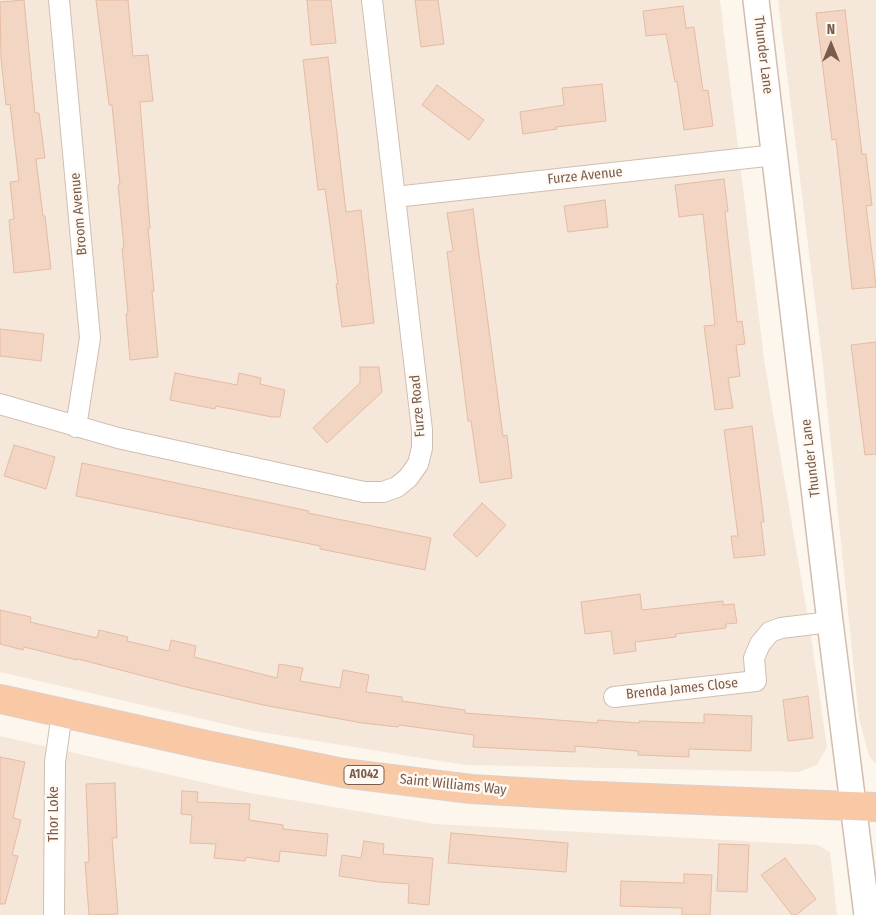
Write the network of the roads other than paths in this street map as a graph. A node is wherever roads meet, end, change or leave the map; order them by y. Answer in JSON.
{"nodes":[{"id":1,"x":59,"y":0,"type":"edge"},
{"id":2,"x":372,"y":0,"type":"edge"},
{"id":3,"x":756,"y":0,"type":"edge"},
{"id":4,"x":775,"y":155,"type":"junction"},
{"id":5,"x":395,"y":197,"type":"junction"},
{"id":6,"x":0,"y":404,"type":"edge"},
{"id":7,"x":76,"y":427,"type":"junction"},
{"id":8,"x":830,"y":622,"type":"junction"},
{"id":9,"x":614,"y":697,"type":"dead end"},
{"id":10,"x":0,"y":699,"type":"edge"},
{"id":11,"x":62,"y":713,"type":"junction"},
{"id":12,"x":865,"y":806,"type":"edge"},
{"id":13,"x":54,"y":915,"type":"edge"},
{"id":14,"x":867,"y":915,"type":"edge"}],
"edges":[{"from":1,"to":7,"type":"street","name":"Broom Avenue"},
{"from":2,"to":5,"type":"street","name":"Furze Road"},
{"from":3,"to":4,"type":"street","name":"Thunder Lane"},
{"from":4,"to":5,"type":"street","name":"Furze Avenue"},
{"from":4,"to":8,"type":"street","name":"Thunder Lane"},
{"from":5,"to":7,"type":"street","name":"Furze Road"},
{"from":6,"to":7,"type":"street","name":"Furze Road"},
{"from":8,"to":9,"type":"street","name":"Brenda James Close"},
{"from":8,"to":12,"type":"street","name":"Thunder Lane"},
{"from":10,"to":11,"type":"highway","name":"Saint Williams Way","number":"A1042"},
{"from":11,"to":12,"type":"highway","name":"Saint Williams Way","number":"A1042"},
{"from":11,"to":13,"type":"street","name":"Thor Loke"},
{"from":12,"to":14,"type":"street","name":"Thunder Lane"}]}
